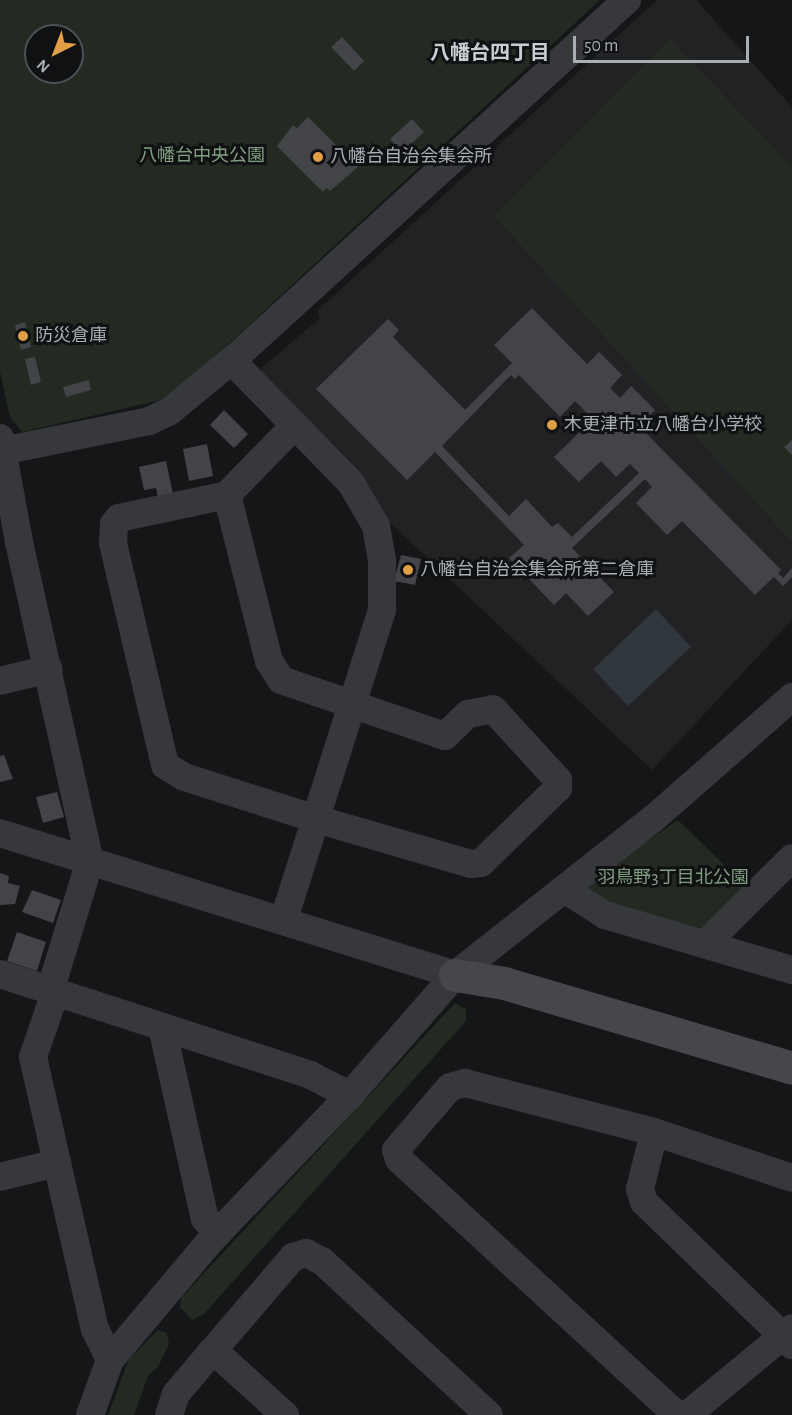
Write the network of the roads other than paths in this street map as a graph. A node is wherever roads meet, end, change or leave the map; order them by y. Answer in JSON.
{"nodes":[{"id":1,"x":627,"y":0,"type":"edge"},
{"id":2,"x":231,"y":361,"type":"junction"},
{"id":3,"x":294,"y":426,"type":"junction"},
{"id":4,"x":1,"y":445,"type":"edge"},
{"id":5,"x":227,"y":495,"type":"junction"},
{"id":6,"x":49,"y":669,"type":"junction"},
{"id":7,"x":0,"y":681,"type":"edge"},
{"id":8,"x":792,"y":697,"type":"edge"},
{"id":9,"x":352,"y":706,"type":"junction"},
{"id":10,"x":316,"y":819,"type":"junction"},
{"id":11,"x":0,"y":832,"type":"edge"},
{"id":12,"x":792,"y":858,"type":"edge"},
{"id":13,"x":90,"y":861,"type":"junction"},
{"id":14,"x":564,"y":889,"type":"junction"},
{"id":15,"x":284,"y":919,"type":"junction"},
{"id":16,"x":705,"y":944,"type":"junction"},
{"id":17,"x":792,"y":970,"type":"edge"},
{"id":18,"x":0,"y":974,"type":"edge"},
{"id":19,"x":455,"y":975,"type":"junction"},
{"id":20,"x":52,"y":992,"type":"junction"},
{"id":21,"x":162,"y":1027,"type":"junction"},
{"id":22,"x":792,"y":1068,"type":"edge"},
{"id":23,"x":350,"y":1095,"type":"junction"},
{"id":24,"x":654,"y":1132,"type":"junction"},
{"id":25,"x":57,"y":1163,"type":"junction"},
{"id":26,"x":0,"y":1177,"type":"edge"},
{"id":27,"x":792,"y":1178,"type":"edge"},
{"id":28,"x":218,"y":1233,"type":"junction"},
{"id":29,"x":789,"y":1337,"type":"edge"},
{"id":30,"x":213,"y":1350,"type":"junction"},
{"id":31,"x":110,"y":1360,"type":"junction"},
{"id":32,"x":90,"y":1415,"type":"edge"},
{"id":33,"x":169,"y":1415,"type":"edge"},
{"id":34,"x":285,"y":1415,"type":"edge"},
{"id":35,"x":489,"y":1415,"type":"edge"},
{"id":36,"x":677,"y":1415,"type":"edge"},
{"id":37,"x":687,"y":1415,"type":"edge"}],
"edges":[{"from":1,"to":2,"type":"street"},
{"from":2,"to":3,"type":"street"},
{"from":2,"to":4,"type":"street"},
{"from":3,"to":5,"type":"street"},
{"from":3,"to":9,"type":"street"},
{"from":4,"to":6,"type":"street"},
{"from":5,"to":9,"type":"street"},
{"from":5,"to":10,"type":"street"},
{"from":6,"to":7,"type":"street"},
{"from":6,"to":13,"type":"street"},
{"from":8,"to":14,"type":"street"},
{"from":9,"to":10,"type":"street"},
{"from":9,"to":10,"type":"street"},
{"from":10,"to":15,"type":"street"},
{"from":11,"to":13,"type":"street"},
{"from":12,"to":16,"type":"street"},
{"from":13,"to":15,"type":"street"},
{"from":13,"to":20,"type":"street"},
{"from":14,"to":16,"type":"street"},
{"from":14,"to":19,"type":"street"},
{"from":15,"to":19,"type":"street"},
{"from":16,"to":17,"type":"street"},
{"from":18,"to":20,"type":"street"},
{"from":19,"to":22,"type":"street"},
{"from":19,"to":23,"type":"street"},
{"from":20,"to":21,"type":"street"},
{"from":20,"to":25,"type":"street"},
{"from":21,"to":23,"type":"street"},
{"from":21,"to":28,"type":"street"},
{"from":23,"to":28,"type":"street"},
{"from":24,"to":27,"type":"street"},
{"from":24,"to":29,"type":"street"},
{"from":24,"to":36,"type":"street"},
{"from":25,"to":26,"type":"street"},
{"from":25,"to":31,"type":"street"},
{"from":28,"to":31,"type":"street"},
{"from":29,"to":37,"type":"street"},
{"from":30,"to":33,"type":"street"},
{"from":30,"to":34,"type":"street"},
{"from":30,"to":35,"type":"street"},
{"from":31,"to":32,"type":"street"}]}
